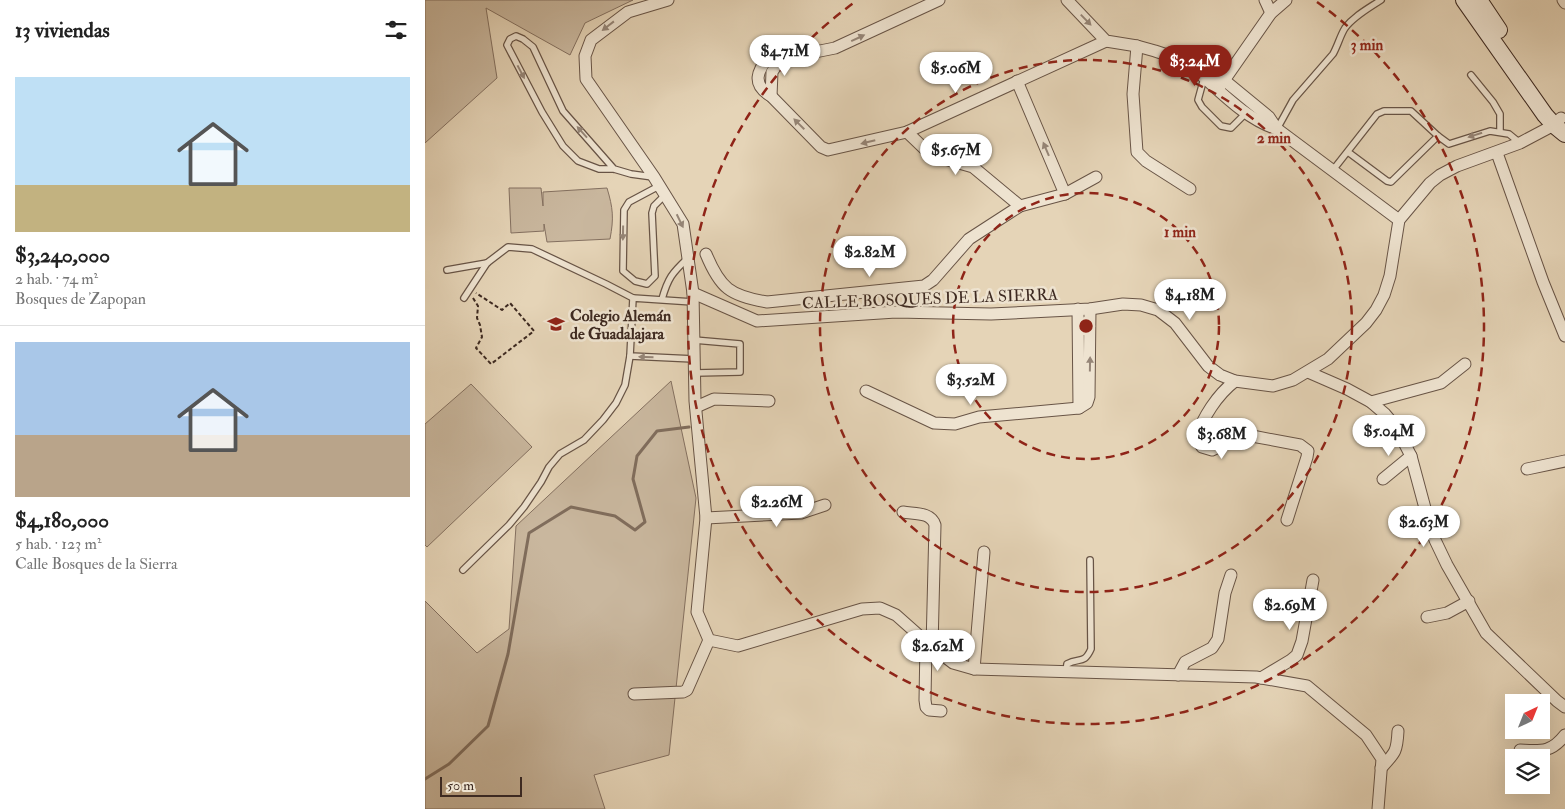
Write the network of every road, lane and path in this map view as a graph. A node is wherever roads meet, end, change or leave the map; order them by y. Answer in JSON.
{"nodes":[{"id":1,"x":668,"y":0,"type":"edge"},
{"id":2,"x":939,"y":0,"type":"edge"},
{"id":3,"x":1067,"y":0,"type":"edge"},
{"id":4,"x":1265,"y":0,"type":"edge"},
{"id":5,"x":1286,"y":0,"type":"edge"},
{"id":6,"x":1381,"y":0,"type":"edge"},
{"id":7,"x":1464,"y":0,"type":"edge"},
{"id":8,"x":1479,"y":0,"type":"edge"},
{"id":9,"x":1271,"y":13,"type":"junction"},
{"id":10,"x":1106,"y":41,"type":"junction"},
{"id":11,"x":1137,"y":46,"type":"junction"},
{"id":12,"x":1206,"y":74,"type":"junction"},
{"id":13,"x":1471,"y":75,"type":"dead end"},
{"id":14,"x":1017,"y":81,"type":"junction"},
{"id":15,"x":1221,"y":84,"type":"junction"},
{"id":16,"x":1246,"y":112,"type":"junction"},
{"id":17,"x":1561,"y":125,"type":"edge"},
{"id":18,"x":1277,"y":129,"type":"junction"},
{"id":19,"x":907,"y":132,"type":"junction"},
{"id":20,"x":1500,"y":132,"type":"junction"},
{"id":21,"x":1438,"y":136,"type":"junction"},
{"id":22,"x":1520,"y":143,"type":"junction"},
{"id":23,"x":1348,"y":152,"type":"junction"},
{"id":24,"x":1497,"y":152,"type":"junction"},
{"id":25,"x":614,"y":169,"type":"junction"},
{"id":26,"x":1333,"y":170,"type":"junction"},
{"id":27,"x":1096,"y":177,"type":"dead end"},
{"id":28,"x":659,"y":186,"type":"junction"},
{"id":29,"x":1190,"y":189,"type":"dead end"},
{"id":30,"x":1065,"y":194,"type":"junction"},
{"id":31,"x":1020,"y":206,"type":"junction"},
{"id":32,"x":1399,"y":220,"type":"junction"},
{"id":33,"x":706,"y":254,"type":"dead end"},
{"id":34,"x":688,"y":258,"type":"junction"},
{"id":35,"x":487,"y":263,"type":"junction"},
{"id":36,"x":447,"y":270,"type":"dead end"},
{"id":37,"x":467,"y":293,"type":"junction"},
{"id":38,"x":693,"y":297,"type":"junction"},
{"id":39,"x":633,"y":298,"type":"junction"},
{"id":40,"x":662,"y":299,"type":"junction"},
{"id":41,"x":1084,"y":309,"type":"junction"},
{"id":42,"x":1565,"y":336,"type":"edge"},
{"id":43,"x":694,"y":340,"type":"junction"},
{"id":44,"x":629,"y":356,"type":"junction"},
{"id":45,"x":694,"y":359,"type":"junction"},
{"id":46,"x":1465,"y":364,"type":"dead end"},
{"id":47,"x":1308,"y":372,"type":"junction"},
{"id":48,"x":695,"y":373,"type":"junction"},
{"id":49,"x":1235,"y":381,"type":"junction"},
{"id":50,"x":866,"y":392,"type":"dead end"},
{"id":51,"x":769,"y":401,"type":"dead end"},
{"id":52,"x":1371,"y":402,"type":"junction"},
{"id":53,"x":696,"y":407,"type":"junction"},
{"id":54,"x":1411,"y":456,"type":"junction"},
{"id":55,"x":1565,"y":461,"type":"edge"},
{"id":56,"x":1527,"y":469,"type":"dead end"},
{"id":57,"x":1383,"y":479,"type":"dead end"},
{"id":58,"x":825,"y":505,"type":"dead end"},
{"id":59,"x":903,"y":512,"type":"dead end"},
{"id":60,"x":706,"y":518,"type":"junction"},
{"id":61,"x":1287,"y":520,"type":"dead end"},
{"id":62,"x":984,"y":552,"type":"dead end"},
{"id":63,"x":1090,"y":560,"type":"dead end"},
{"id":64,"x":463,"y":570,"type":"dead end"},
{"id":65,"x":1231,"y":575,"type":"dead end"},
{"id":66,"x":1313,"y":580,"type":"dead end"},
{"id":67,"x":1469,"y":601,"type":"junction"},
{"id":68,"x":1427,"y":617,"type":"dead end"},
{"id":69,"x":709,"y":640,"type":"junction"},
{"id":70,"x":929,"y":644,"type":"junction"},
{"id":71,"x":974,"y":669,"type":"junction"},
{"id":72,"x":1066,"y":672,"type":"junction"},
{"id":73,"x":1177,"y":675,"type":"junction"},
{"id":74,"x":1261,"y":678,"type":"junction"},
{"id":75,"x":634,"y":694,"type":"dead end"},
{"id":76,"x":1565,"y":706,"type":"edge"},
{"id":77,"x":941,"y":711,"type":"dead end"},
{"id":78,"x":1398,"y":731,"type":"dead end"},
{"id":79,"x":1565,"y":735,"type":"edge"},
{"id":80,"x":1547,"y":749,"type":"edge"},
{"id":81,"x":1381,"y":768,"type":"junction"},
{"id":82,"x":1377,"y":809,"type":"edge"}],
"edges":[{"from":1,"to":28,"type":"street","one_way":true},
{"from":19,"to":2,"type":"street","one_way":true},
{"from":3,"to":10,"type":"street","one_way":true},
{"from":4,"to":9,"type":"street"},
{"from":5,"to":9,"type":"street"},
{"from":6,"to":18,"type":"lane"},
{"from":7,"to":17,"type":"main road"},
{"from":8,"to":17,"type":"main road"},
{"from":9,"to":15,"type":"street"},
{"from":10,"to":11,"type":"street"},
{"from":10,"to":14,"type":"street"},
{"from":11,"to":12,"type":"street"},
{"from":11,"to":29,"type":"street"},
{"from":12,"to":15,"type":"street"},
{"from":12,"to":16,"type":"lane"},
{"from":13,"to":20,"type":"lane"},
{"from":14,"to":19,"type":"street"},
{"from":30,"to":14,"type":"street","one_way":true},
{"from":15,"to":16,"type":"street"},
{"from":15,"to":18,"type":"street"},
{"from":16,"to":18,"type":"street"},
{"from":17,"to":22,"type":"street","name":"CALLE BOSQUES DE LA SIERRA"},
{"from":18,"to":26,"type":"street"},
{"from":19,"to":31,"type":"street"},
{"from":20,"to":21,"type":"lane","one_way":true},
{"from":20,"to":22,"type":"lane"},
{"from":21,"to":23,"type":"lane"},
{"from":21,"to":23,"type":"lane"},
{"from":22,"to":24,"type":"street","name":"CALLE BOSQUES DE LA SIERRA"},
{"from":23,"to":26,"type":"lane"},
{"from":24,"to":32,"type":"street","name":"CALLE BOSQUES DE LA SIERRA"},
{"from":24,"to":42,"type":"street"},
{"from":25,"to":25,"type":"lane","one_way":true},
{"from":25,"to":28,"type":"lane"},
{"from":26,"to":32,"type":"street"},
{"from":27,"to":30,"type":"street"},
{"from":28,"to":28,"type":"lane","one_way":true},
{"from":28,"to":34,"type":"street","one_way":true},
{"from":30,"to":31,"type":"street"},
{"from":31,"to":33,"type":"street"},
{"from":32,"to":47,"type":"street","name":"CALLE BOSQUES DE LA SIERRA"},
{"from":34,"to":38,"type":"street"},
{"from":34,"to":40,"type":"lane"},
{"from":35,"to":36,"type":"lane"},
{"from":35,"to":37,"type":"lane"},
{"from":35,"to":39,"type":"lane"},
{"from":37,"to":37,"type":"path"},
{"from":38,"to":40,"type":"lane"},
{"from":38,"to":41,"type":"street","name":"CALLE BOSQUES DE LA SIERRA"},
{"from":38,"to":43,"type":"street"},
{"from":39,"to":40,"type":"lane"},
{"from":39,"to":44,"type":"lane"},
{"from":41,"to":49,"type":"street","name":"CALLE BOSQUES DE LA SIERRA"},
{"from":41,"to":50,"type":"street"},
{"from":43,"to":45,"type":"street"},
{"from":43,"to":48,"type":"lane"},
{"from":45,"to":44,"type":"lane","one_way":true},
{"from":44,"to":64,"type":"lane"},
{"from":45,"to":48,"type":"street"},
{"from":46,"to":52,"type":"street"},
{"from":47,"to":49,"type":"street","name":"CALLE BOSQUES DE LA SIERRA"},
{"from":47,"to":52,"type":"street"},
{"from":48,"to":53,"type":"street"},
{"from":49,"to":61,"type":"street"},
{"from":51,"to":53,"type":"street"},
{"from":52,"to":54,"type":"street"},
{"from":53,"to":60,"type":"street"},
{"from":54,"to":57,"type":"street"},
{"from":54,"to":67,"type":"street"},
{"from":55,"to":56,"type":"street"},
{"from":58,"to":60,"type":"street"},
{"from":59,"to":70,"type":"street"},
{"from":60,"to":69,"type":"street"},
{"from":62,"to":71,"type":"street"},
{"from":63,"to":72,"type":"lane"},
{"from":65,"to":73,"type":"street"},
{"from":66,"to":74,"type":"street"},
{"from":67,"to":68,"type":"street"},
{"from":67,"to":76,"type":"street"},
{"from":69,"to":70,"type":"street"},
{"from":69,"to":75,"type":"street"},
{"from":70,"to":71,"type":"street"},
{"from":70,"to":77,"type":"street"},
{"from":71,"to":72,"type":"street"},
{"from":72,"to":73,"type":"street"},
{"from":73,"to":74,"type":"street"},
{"from":74,"to":81,"type":"street"},
{"from":78,"to":81,"type":"street"},
{"from":79,"to":80,"type":"street"},
{"from":81,"to":82,"type":"street"}]}
